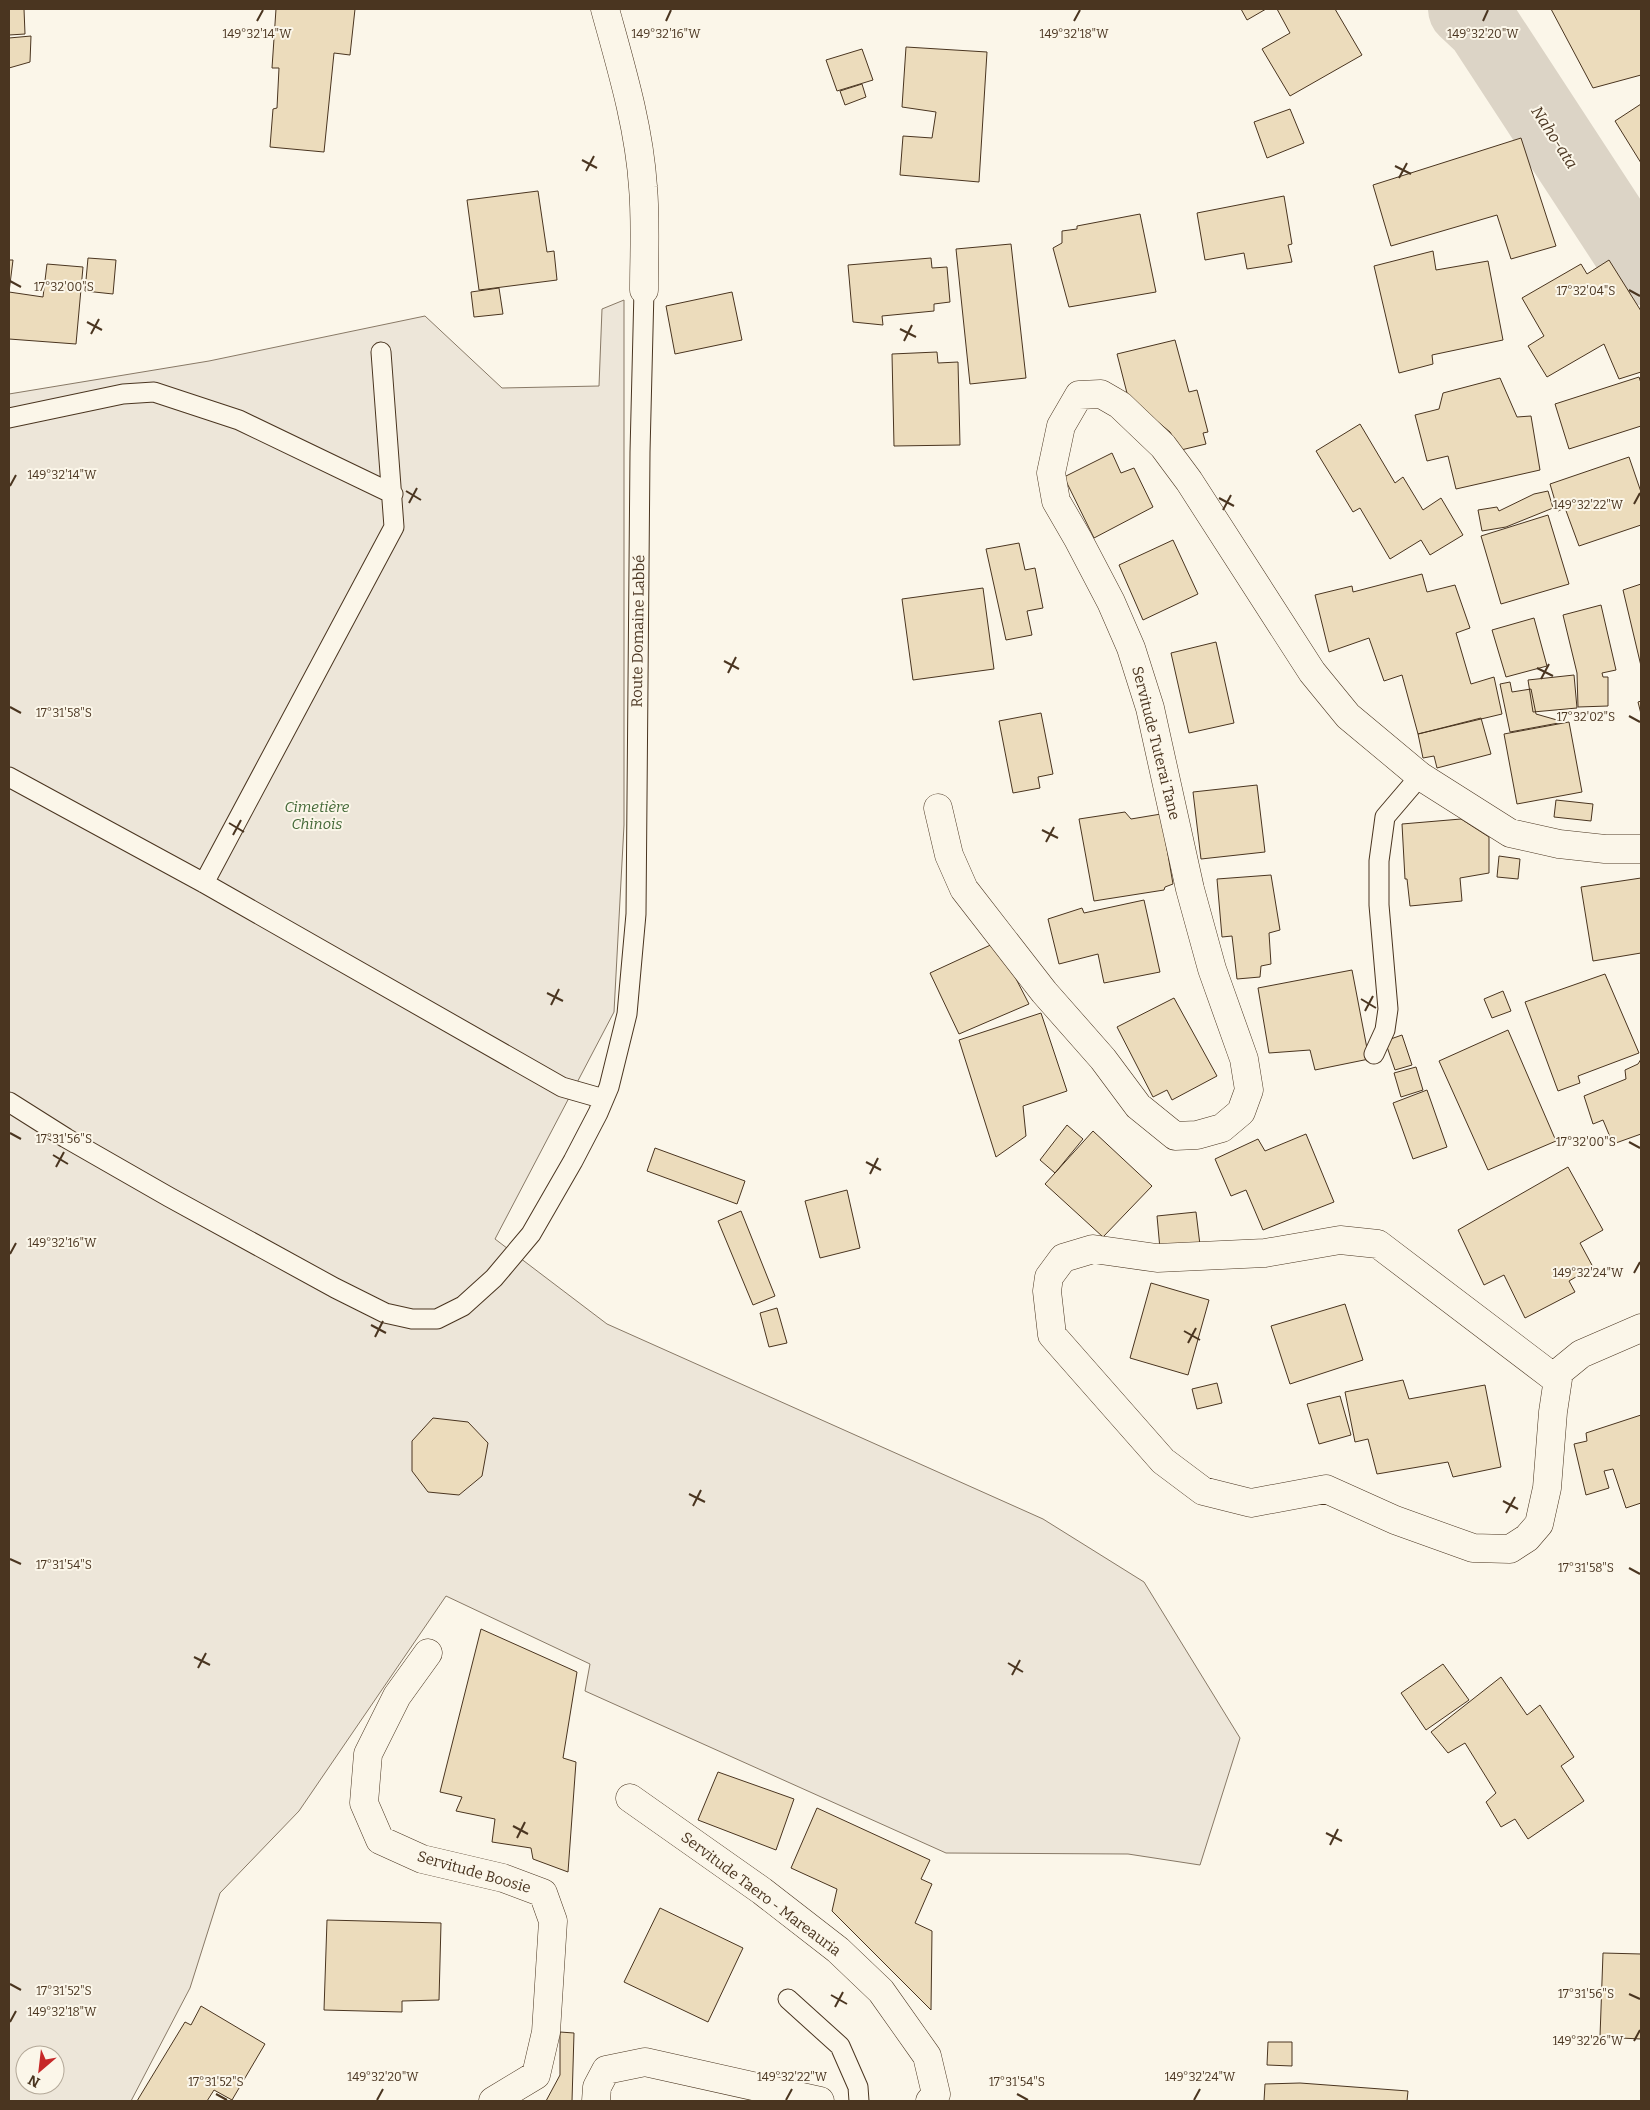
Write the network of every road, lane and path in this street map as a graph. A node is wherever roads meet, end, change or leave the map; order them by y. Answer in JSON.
{"nodes":[{"id":1,"x":605,"y":9,"type":"edge"},
{"id":2,"x":644,"y":290,"type":"joint"},
{"id":3,"x":381,"y":352,"type":"dead end"},
{"id":4,"x":9,"y":418,"type":"edge"},
{"id":5,"x":393,"y":494,"type":"junction"},
{"id":6,"x":9,"y":776,"type":"edge"},
{"id":7,"x":1420,"y":776,"type":"junction"},
{"id":8,"x":938,"y":808,"type":"dead end"},
{"id":9,"x":1641,"y":849,"type":"edge"},
{"id":10,"x":204,"y":883,"type":"junction"},
{"id":11,"x":1374,"y":1054,"type":"dead end"},
{"id":12,"x":604,"y":1099,"type":"junction"},
{"id":13,"x":9,"y":1102,"type":"edge"},
{"id":14,"x":1641,"y":1328,"type":"edge"},
{"id":15,"x":1557,"y":1380,"type":"junction"},
{"id":16,"x":428,"y":1653,"type":"dead end"},
{"id":17,"x":630,"y":1798,"type":"dead end"},
{"id":18,"x":788,"y":1999,"type":"dead end"},
{"id":19,"x":493,"y":2101,"type":"edge"},
{"id":20,"x":596,"y":2101,"type":"edge"},
{"id":21,"x":820,"y":2101,"type":"edge"},
{"id":22,"x":859,"y":2101,"type":"edge"},
{"id":23,"x":930,"y":2101,"type":"edge"}],
"edges":[{"from":1,"to":2,"type":"street","name":"Route Domaine Labbé"},
{"from":2,"to":12,"type":"lane","name":"Route Domaine Labbé"},
{"from":3,"to":5,"type":"lane"},
{"from":4,"to":5,"type":"lane"},
{"from":5,"to":10,"type":"lane"},
{"from":6,"to":10,"type":"lane"},
{"from":7,"to":8,"type":"street","name":"Servitude Tuterai Tane"},
{"from":7,"to":9,"type":"street","name":"Servitude Tuterai Tane"},
{"from":7,"to":11,"type":"lane"},
{"from":10,"to":12,"type":"lane"},
{"from":12,"to":13,"type":"lane","name":"Route Domaine Labbé"},
{"from":14,"to":15,"type":"street"},
{"from":15,"to":15,"type":"street"},
{"from":16,"to":19,"type":"street","name":"Servitude Boosie"},
{"from":17,"to":23,"type":"street","name":"Servitude Taero - Mareauria"},
{"from":18,"to":22,"type":"lane"},
{"from":20,"to":21,"type":"street"}]}
